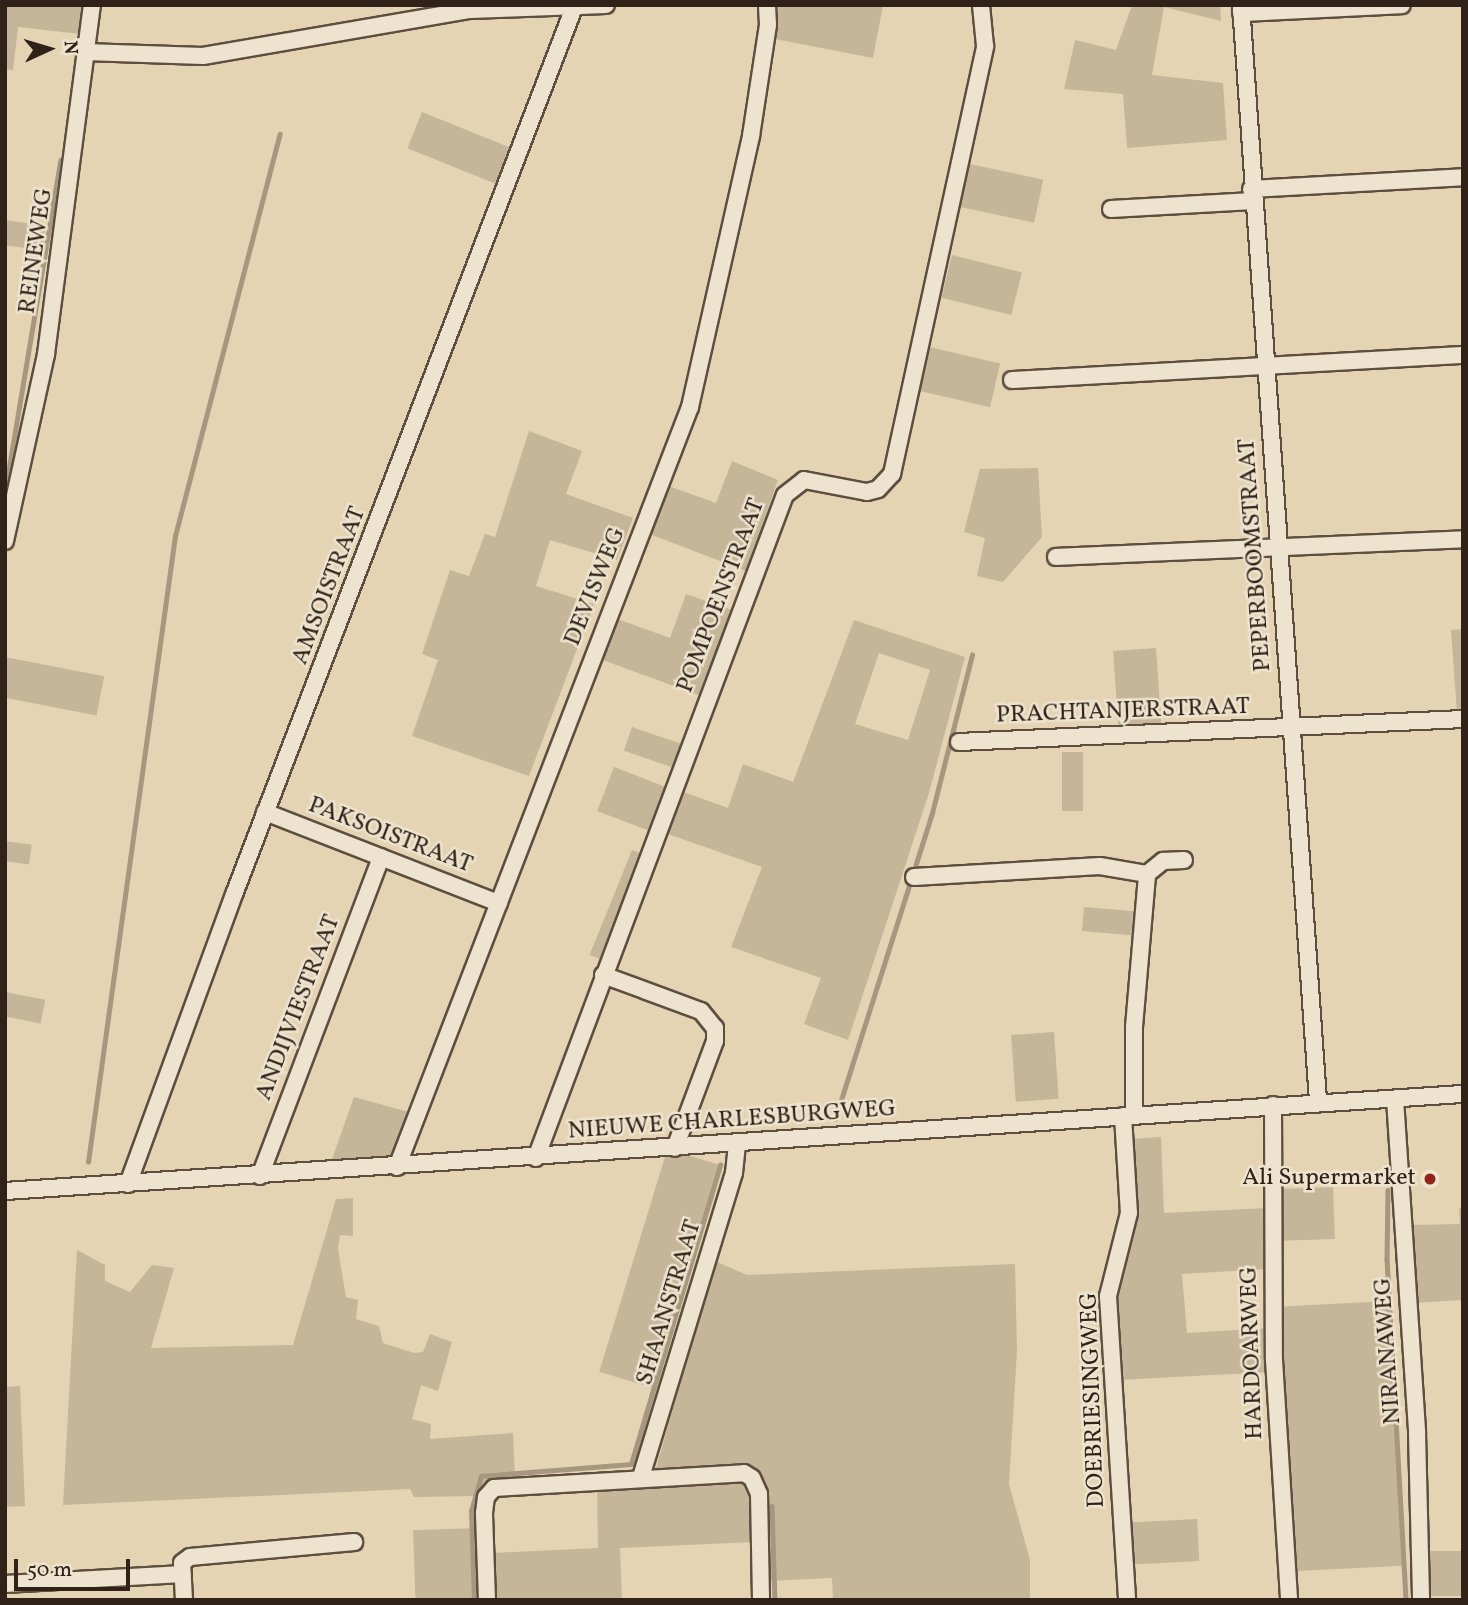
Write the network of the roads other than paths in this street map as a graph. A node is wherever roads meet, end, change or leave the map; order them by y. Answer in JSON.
{"nodes":[{"id":1,"x":92,"y":5,"type":"edge"},
{"id":2,"x":575,"y":5,"type":"edge"},
{"id":3,"x":606,"y":5,"type":"edge"},
{"id":4,"x":766,"y":5,"type":"edge"},
{"id":5,"x":981,"y":5,"type":"edge"},
{"id":6,"x":1402,"y":5,"type":"edge"},
{"id":7,"x":1241,"y":9,"type":"edge"},
{"id":8,"x":85,"y":52,"type":"junction"},
{"id":9,"x":1463,"y":177,"type":"edge"},
{"id":10,"x":1252,"y":195,"type":"junction"},
{"id":11,"x":1111,"y":209,"type":"dead end"},
{"id":12,"x":1463,"y":355,"type":"edge"},
{"id":13,"x":1266,"y":365,"type":"junction"},
{"id":14,"x":1012,"y":380,"type":"dead end"},
{"id":15,"x":1463,"y":539,"type":"edge"},
{"id":16,"x":5,"y":541,"type":"edge"},
{"id":17,"x":1278,"y":549,"type":"junction"},
{"id":18,"x":1056,"y":556,"type":"dead end"},
{"id":19,"x":1463,"y":719,"type":"edge"},
{"id":20,"x":1290,"y":728,"type":"junction"},
{"id":21,"x":959,"y":742,"type":"dead end"},
{"id":22,"x":265,"y":812,"type":"junction"},
{"id":23,"x":381,"y":857,"type":"junction"},
{"id":24,"x":1184,"y":860,"type":"dead end"},
{"id":25,"x":1147,"y":874,"type":"junction"},
{"id":26,"x":914,"y":877,"type":"dead end"},
{"id":27,"x":499,"y":903,"type":"junction"},
{"id":28,"x":603,"y":975,"type":"junction"},
{"id":29,"x":1463,"y":1094,"type":"edge"},
{"id":30,"x":1395,"y":1098,"type":"junction"},
{"id":31,"x":1318,"y":1102,"type":"junction"},
{"id":32,"x":1273,"y":1105,"type":"junction"},
{"id":33,"x":1129,"y":1115,"type":"junction"},
{"id":34,"x":737,"y":1142,"type":"junction"},
{"id":35,"x":674,"y":1148,"type":"junction"},
{"id":36,"x":536,"y":1158,"type":"junction"},
{"id":37,"x":397,"y":1167,"type":"junction"},
{"id":38,"x":260,"y":1176,"type":"junction"},
{"id":39,"x":128,"y":1184,"type":"junction"},
{"id":40,"x":5,"y":1191,"type":"edge"},
{"id":41,"x":641,"y":1476,"type":"junction"},
{"id":42,"x":354,"y":1542,"type":"dead end"},
{"id":43,"x":183,"y":1574,"type":"junction"},
{"id":44,"x":5,"y":1584,"type":"edge"},
{"id":45,"x":184,"y":1600,"type":"edge"},
{"id":46,"x":487,"y":1600,"type":"edge"},
{"id":47,"x":761,"y":1600,"type":"edge"},
{"id":48,"x":1127,"y":1600,"type":"edge"},
{"id":49,"x":1289,"y":1600,"type":"edge"},
{"id":50,"x":1421,"y":1600,"type":"edge"}],
"edges":[{"from":1,"to":8,"type":"street","name":"REINEWEG"},
{"from":2,"to":3,"type":"street"},
{"from":2,"to":8,"type":"street"},
{"from":2,"to":22,"type":"street","name":"AMSOISTRAAT"},
{"from":4,"to":27,"type":"street","name":"DEVISWEG"},
{"from":5,"to":28,"type":"street","name":"POMPOENSTRAAT"},
{"from":6,"to":7,"type":"street"},
{"from":7,"to":10,"type":"street","name":"PEPERBOOMSTRAAT"},
{"from":8,"to":16,"type":"street","name":"REINEWEG"},
{"from":9,"to":10,"type":"street"},
{"from":10,"to":11,"type":"street"},
{"from":10,"to":13,"type":"street","name":"PEPERBOOMSTRAAT"},
{"from":12,"to":13,"type":"street"},
{"from":13,"to":14,"type":"street"},
{"from":13,"to":17,"type":"street","name":"PEPERBOOMSTRAAT"},
{"from":15,"to":17,"type":"street"},
{"from":17,"to":18,"type":"street"},
{"from":17,"to":20,"type":"street","name":"PEPERBOOMSTRAAT"},
{"from":19,"to":20,"type":"street","name":"PRACHTANJERSTRAAT"},
{"from":20,"to":21,"type":"street","name":"PRACHTANJERSTRAAT"},
{"from":20,"to":31,"type":"street","name":"PEPERBOOMSTRAAT"},
{"from":22,"to":23,"type":"street","name":"PAKSOISTRAAT"},
{"from":22,"to":39,"type":"street","name":"AMSOISTRAAT"},
{"from":23,"to":27,"type":"street","name":"PAKSOISTRAAT"},
{"from":23,"to":38,"type":"street","name":"ANDIJVIESTRAAT"},
{"from":24,"to":25,"type":"street"},
{"from":25,"to":26,"type":"street"},
{"from":25,"to":33,"type":"street","name":"DOEBRIESINGWEG"},
{"from":27,"to":37,"type":"street","name":"DEVISWEG"},
{"from":28,"to":35,"type":"street"},
{"from":28,"to":36,"type":"street","name":"POMPOENSTRAAT"},
{"from":29,"to":30,"type":"street","name":"NIEUWE CHARLESBURGWEG"},
{"from":30,"to":31,"type":"street","name":"NIEUWE CHARLESBURGWEG"},
{"from":30,"to":50,"type":"street","name":"NIRANAWEG"},
{"from":31,"to":32,"type":"street","name":"NIEUWE CHARLESBURGWEG"},
{"from":32,"to":33,"type":"street","name":"NIEUWE CHARLESBURGWEG"},
{"from":32,"to":49,"type":"street","name":"HARDOARWEG"},
{"from":33,"to":34,"type":"street","name":"NIEUWE CHARLESBURGWEG"},
{"from":33,"to":48,"type":"street","name":"DOEBRIESINGWEG"},
{"from":34,"to":35,"type":"street","name":"NIEUWE CHARLESBURGWEG"},
{"from":34,"to":41,"type":"street","name":"SHAANSTRAAT"},
{"from":35,"to":36,"type":"street","name":"NIEUWE CHARLESBURGWEG"},
{"from":36,"to":37,"type":"street","name":"NIEUWE CHARLESBURGWEG"},
{"from":37,"to":38,"type":"street","name":"NIEUWE CHARLESBURGWEG"},
{"from":38,"to":39,"type":"street","name":"NIEUWE CHARLESBURGWEG"},
{"from":39,"to":40,"type":"street","name":"NIEUWE CHARLESBURGWEG"},
{"from":41,"to":46,"type":"street"},
{"from":41,"to":47,"type":"street"},
{"from":42,"to":43,"type":"street"},
{"from":43,"to":44,"type":"street"},
{"from":43,"to":45,"type":"street"}]}
